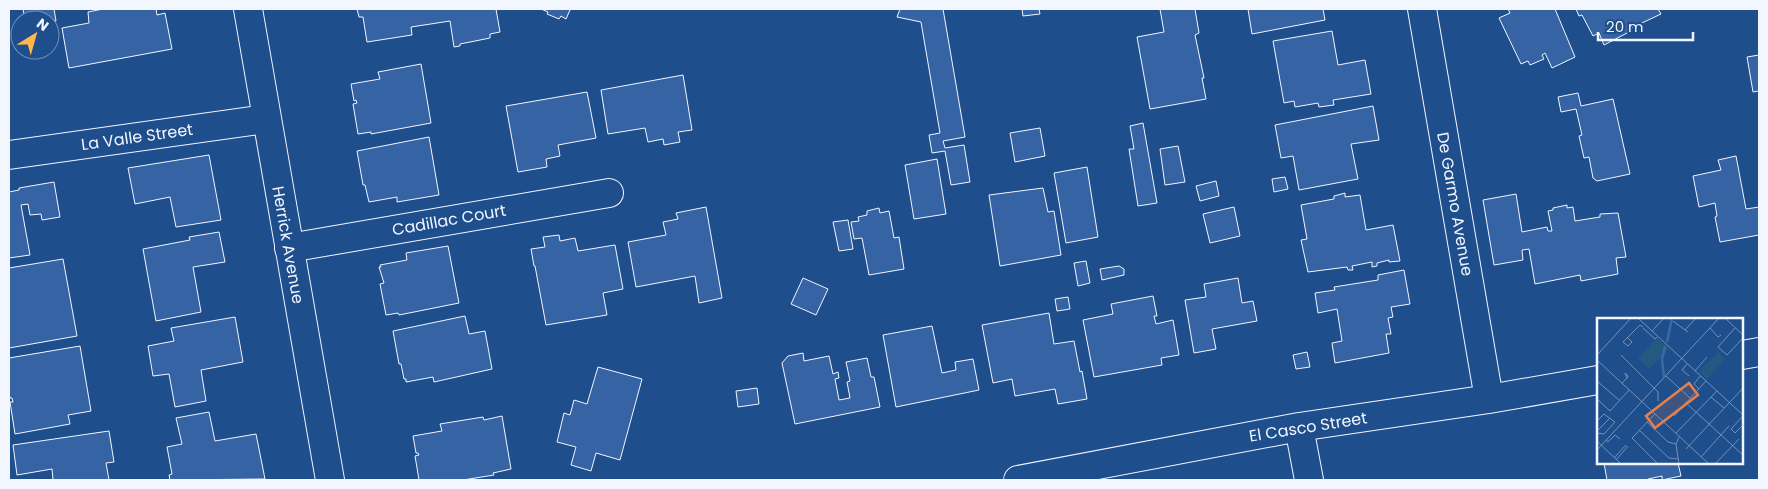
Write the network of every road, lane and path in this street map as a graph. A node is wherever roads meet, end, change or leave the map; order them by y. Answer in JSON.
{"nodes":[{"id":1,"x":248,"y":9,"type":"edge"},
{"id":2,"x":1422,"y":9,"type":"edge"},
{"id":3,"x":266,"y":119,"type":"junction"},
{"id":4,"x":9,"y":155,"type":"edge"},
{"id":5,"x":609,"y":193,"type":"dead end"},
{"id":6,"x":289,"y":248,"type":"junction"},
{"id":7,"x":1759,"y":352,"type":"edge"},
{"id":8,"x":1743,"y":355,"type":"edge"},
{"id":9,"x":1597,"y":380,"type":"edge"},
{"id":10,"x":1489,"y":399,"type":"junction"},
{"id":11,"x":1299,"y":427,"type":"junction"},
{"id":12,"x":330,"y":480,"type":"edge"},
{"id":13,"x":1018,"y":480,"type":"edge"},
{"id":14,"x":1309,"y":480,"type":"edge"}],
"edges":[{"from":1,"to":3,"type":"street","name":"Herrick Avenue"},
{"from":2,"to":10,"type":"street","name":"De Garmo Avenue"},
{"from":3,"to":4,"type":"street","name":"La Valle Street"},
{"from":3,"to":6,"type":"street","name":"Herrick Avenue"},
{"from":5,"to":6,"type":"street","name":"Cadillac Court"},
{"from":6,"to":12,"type":"street","name":"Herrick Avenue"},
{"from":7,"to":8,"type":"street"},
{"from":9,"to":10,"type":"street","name":"El Casco Street"},
{"from":10,"to":11,"type":"street","name":"El Casco Street"},
{"from":11,"to":13,"type":"street","name":"El Casco Street"},
{"from":11,"to":14,"type":"street"}]}
